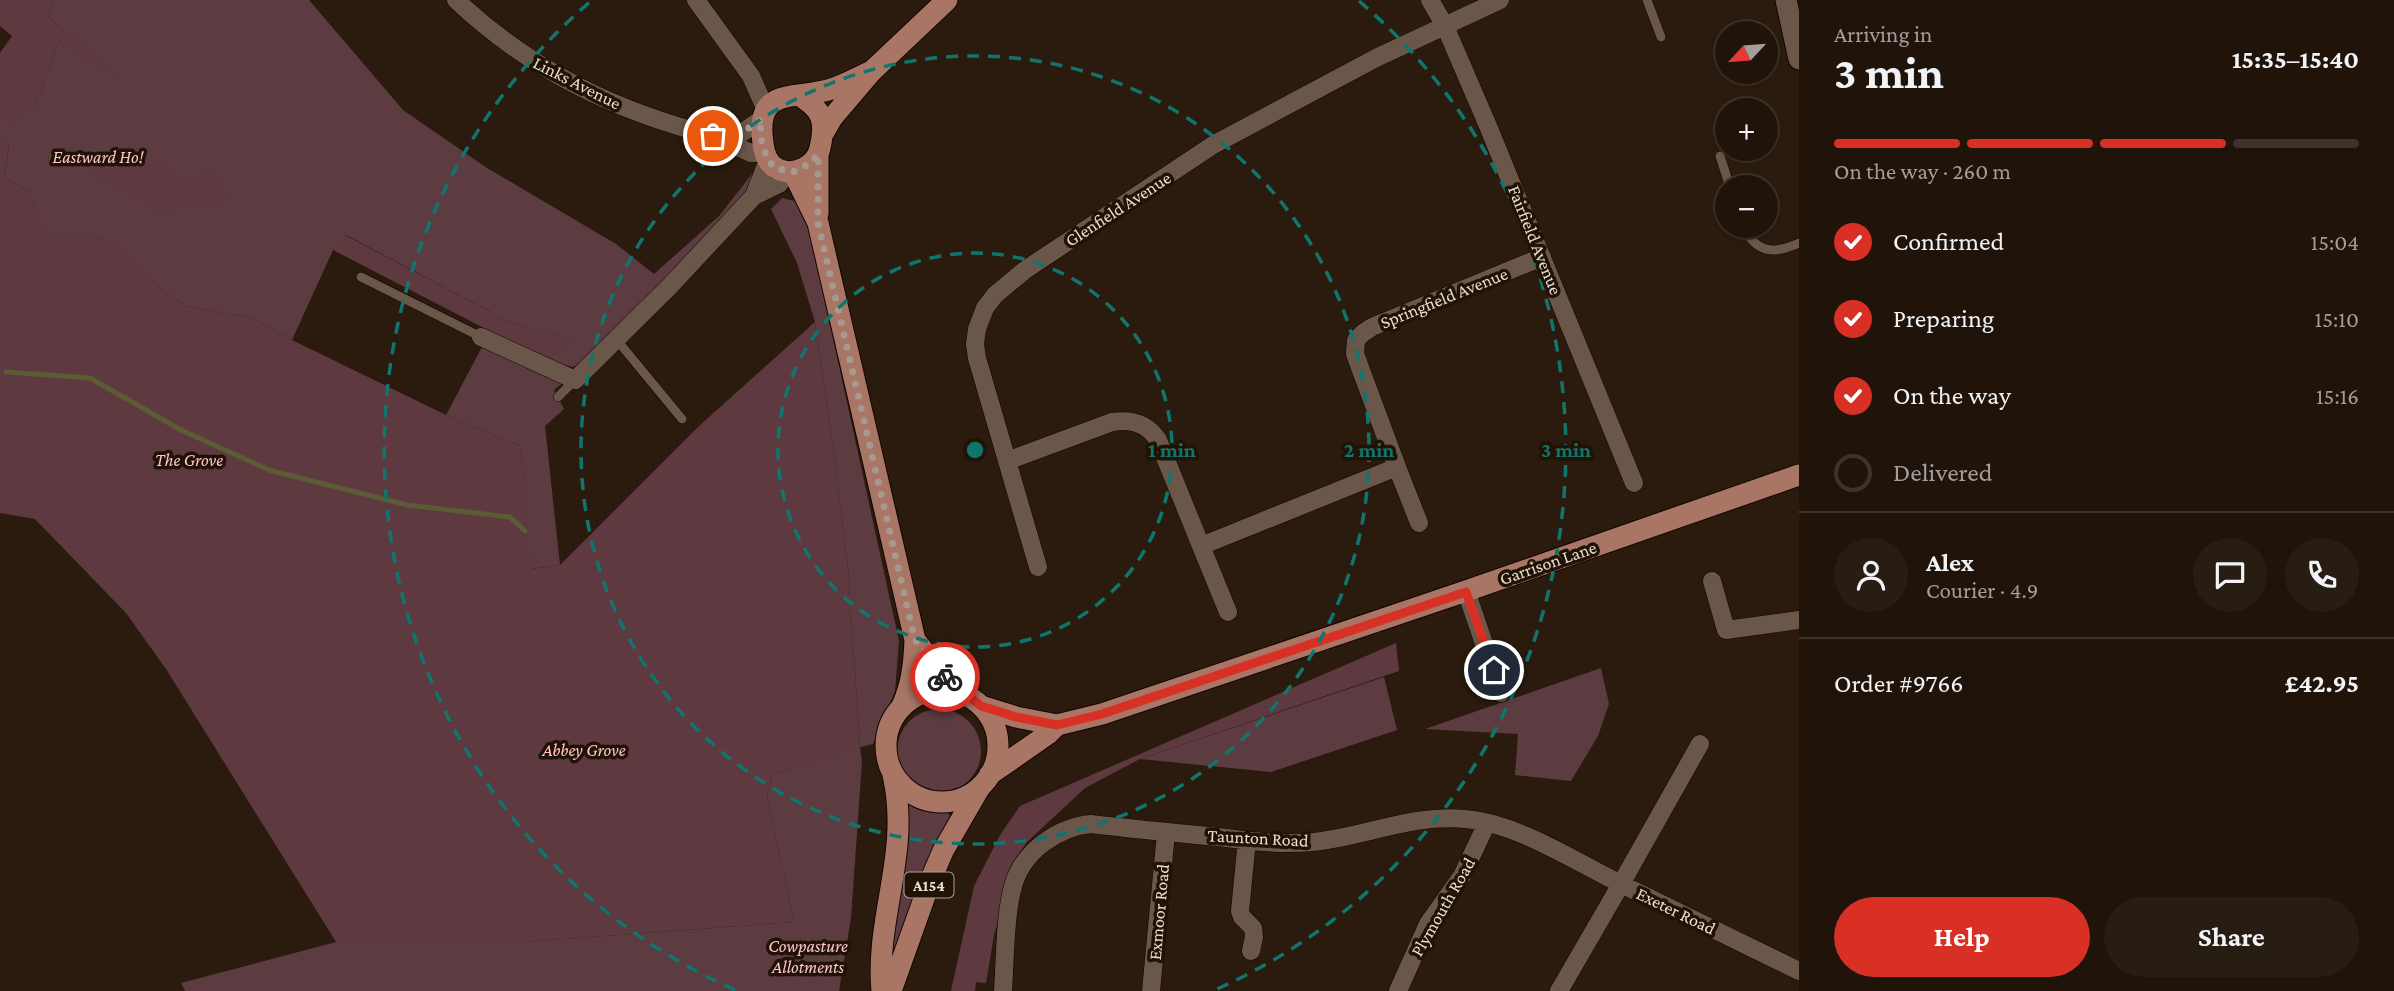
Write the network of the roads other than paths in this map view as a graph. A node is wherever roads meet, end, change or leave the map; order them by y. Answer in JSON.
{"nodes":[{"id":1,"x":456,"y":0,"type":"edge"},
{"id":2,"x":696,"y":0,"type":"edge"},
{"id":3,"x":947,"y":0,"type":"edge"},
{"id":4,"x":1430,"y":0,"type":"edge"},
{"id":5,"x":1500,"y":0,"type":"edge"},
{"id":6,"x":1647,"y":0,"type":"edge"},
{"id":7,"x":1786,"y":0,"type":"edge"},
{"id":8,"x":1445,"y":26,"type":"junction"},
{"id":9,"x":1661,"y":37,"type":"dead end"},
{"id":10,"x":1799,"y":59,"type":"edge"},
{"id":11,"x":872,"y":71,"type":"junction"},
{"id":12,"x":751,"y":76,"type":"junction"},
{"id":13,"x":795,"y":96,"type":"junction"},
{"id":14,"x":764,"y":114,"type":"junction"},
{"id":15,"x":824,"y":132,"type":"junction"},
{"id":16,"x":713,"y":136,"type":"junction"},
{"id":17,"x":818,"y":154,"type":"junction"},
{"id":18,"x":766,"y":157,"type":"junction"},
{"id":19,"x":790,"y":172,"type":"junction"},
{"id":20,"x":754,"y":196,"type":"junction"},
{"id":21,"x":818,"y":223,"type":"junction"},
{"id":22,"x":1751,"y":238,"type":"edge"},
{"id":23,"x":1799,"y":243,"type":"edge"},
{"id":24,"x":1542,"y":257,"type":"junction"},
{"id":25,"x":360,"y":277,"type":"dead end"},
{"id":26,"x":481,"y":337,"type":"joint"},
{"id":27,"x":616,"y":340,"type":"junction"},
{"id":28,"x":575,"y":380,"type":"junction"},
{"id":29,"x":558,"y":397,"type":"dead end"},
{"id":30,"x":682,"y":419,"type":"dead end"},
{"id":31,"x":1007,"y":461,"type":"junction"},
{"id":32,"x":1397,"y":467,"type":"junction"},
{"id":33,"x":1799,"y":475,"type":"edge"},
{"id":34,"x":1634,"y":483,"type":"dead end"},
{"id":35,"x":1419,"y":523,"type":"dead end"},
{"id":36,"x":1200,"y":546,"type":"junction"},
{"id":37,"x":1038,"y":567,"type":"dead end"},
{"id":38,"x":1712,"y":581,"type":"dead end"},
{"id":39,"x":1466,"y":592,"type":"junction"},
{"id":40,"x":1228,"y":612,"type":"dead end"},
{"id":41,"x":1799,"y":620,"type":"edge"},
{"id":42,"x":915,"y":640,"type":"junction"},
{"id":43,"x":1501,"y":693,"type":"dead end"},
{"id":44,"x":973,"y":700,"type":"junction"},
{"id":45,"x":902,"y":706,"type":"junction"},
{"id":46,"x":1057,"y":725,"type":"junction"},
{"id":47,"x":1700,"y":744,"type":"dead end"},
{"id":48,"x":892,"y":771,"type":"junction"},
{"id":49,"x":985,"y":780,"type":"junction"},
{"id":50,"x":1487,"y":822,"type":"junction"},
{"id":51,"x":1166,"y":832,"type":"junction"},
{"id":52,"x":1247,"y":840,"type":"junction"},
{"id":53,"x":1621,"y":884,"type":"junction"},
{"id":54,"x":1251,"y":951,"type":"dead end"},
{"id":55,"x":1799,"y":971,"type":"edge"},
{"id":56,"x":882,"y":991,"type":"edge"},
{"id":57,"x":891,"y":991,"type":"edge"},
{"id":58,"x":1003,"y":991,"type":"edge"},
{"id":59,"x":1151,"y":991,"type":"edge"},
{"id":60,"x":1398,"y":991,"type":"edge"},
{"id":61,"x":1559,"y":991,"type":"edge"}],
"edges":[{"from":1,"to":16,"type":"street","name":"Links Avenue"},
{"from":2,"to":12,"type":"street"},
{"from":3,"to":11,"type":"main road"},
{"from":4,"to":8,"type":"street","name":"Fairfield Avenue"},
{"from":5,"to":8,"type":"street","name":"Glenfield Avenue"},
{"from":6,"to":9,"type":"lane"},
{"from":7,"to":10,"type":"street"},
{"from":8,"to":24,"type":"street","name":"Fairfield Avenue"},
{"from":8,"to":31,"type":"street","name":"Glenfield Avenue"},
{"from":11,"to":13,"type":"main road"},
{"from":11,"to":15,"type":"main road"},
{"from":12,"to":13,"type":"street"},
{"from":12,"to":14,"type":"street"},
{"from":13,"to":14,"type":"main road"},
{"from":13,"to":15,"type":"main road"},
{"from":14,"to":16,"type":"street","name":"Links Avenue"},
{"from":14,"to":18,"type":"main road"},
{"from":15,"to":17,"type":"main road"},
{"from":16,"to":18,"type":"street","name":"Links Avenue"},
{"from":17,"to":19,"type":"main road"},
{"from":17,"to":21,"type":"main road"},
{"from":18,"to":19,"type":"main road"},
{"from":18,"to":20,"type":"street"},
{"from":19,"to":20,"type":"street"},
{"from":19,"to":21,"type":"main road"},
{"from":20,"to":27,"type":"street"},
{"from":21,"to":42,"type":"main road"},
{"from":22,"to":23,"type":"lane"},
{"from":24,"to":32,"type":"street","name":"Springfield Avenue"},
{"from":24,"to":34,"type":"street","name":"Fairfield Avenue"},
{"from":25,"to":26,"type":"lane"},
{"from":26,"to":28,"type":"street"},
{"from":27,"to":28,"type":"street"},
{"from":27,"to":30,"type":"lane"},
{"from":28,"to":29,"type":"lane"},
{"from":31,"to":36,"type":"street"},
{"from":31,"to":37,"type":"street","name":"Glenfield Avenue"},
{"from":32,"to":35,"type":"street","name":"Springfield Avenue"},
{"from":32,"to":36,"type":"street"},
{"from":33,"to":39,"type":"main road","name":"Garrison Lane","number":"A154"},
{"from":36,"to":40,"type":"street"},
{"from":38,"to":41,"type":"street"},
{"from":39,"to":43,"type":"street"},
{"from":39,"to":46,"type":"main road","name":"Garrison Lane","number":"A154"},
{"from":42,"to":44,"type":"main road"},
{"from":42,"to":45,"type":"main road"},
{"from":44,"to":45,"type":"main road"},
{"from":44,"to":46,"type":"main road","name":"Garrison Lane","number":"A154"},
{"from":44,"to":49,"type":"main road"},
{"from":45,"to":48,"type":"main road"},
{"from":46,"to":49,"type":"main road","name":"Garrison Lane","number":"A154"},
{"from":47,"to":53,"type":"street","name":"Exeter Road"},
{"from":48,"to":49,"type":"main road"},
{"from":48,"to":56,"type":"main road","number":"A154"},
{"from":49,"to":57,"type":"main road","number":"A154"},
{"from":50,"to":52,"type":"street","name":"Taunton Road"},
{"from":50,"to":53,"type":"street","name":"Taunton Road"},
{"from":50,"to":60,"type":"street","name":"Plymouth Road"},
{"from":51,"to":52,"type":"street","name":"Taunton Road"},
{"from":51,"to":58,"type":"street","name":"Taunton Road"},
{"from":51,"to":59,"type":"street","name":"Exmoor Road"},
{"from":52,"to":54,"type":"street"},
{"from":53,"to":55,"type":"street","name":"Exeter Road"},
{"from":53,"to":61,"type":"street"}]}
